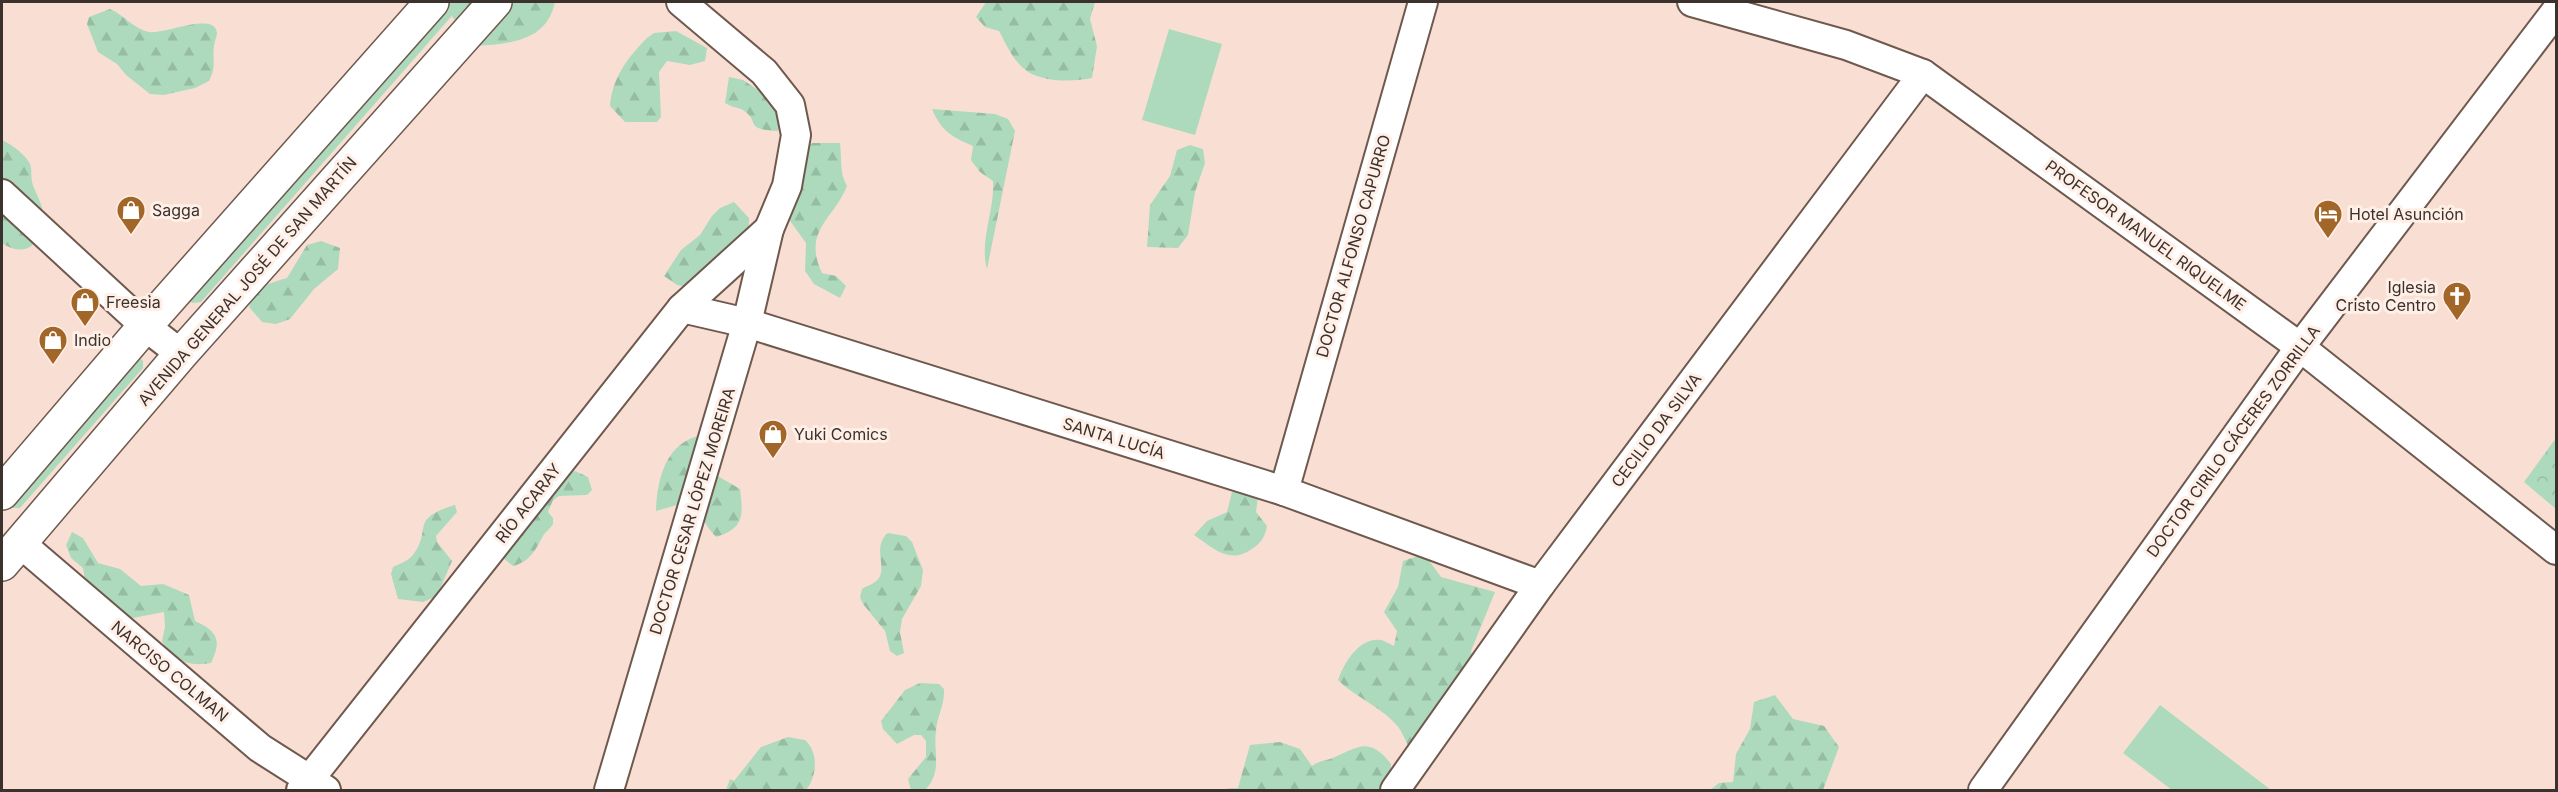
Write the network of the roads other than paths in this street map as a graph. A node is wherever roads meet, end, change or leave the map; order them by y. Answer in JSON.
{"nodes":[{"id":1,"x":432,"y":2,"type":"edge"},
{"id":2,"x":495,"y":2,"type":"edge"},
{"id":3,"x":681,"y":2,"type":"edge"},
{"id":4,"x":1423,"y":2,"type":"edge"},
{"id":5,"x":1692,"y":2,"type":"edge"},
{"id":6,"x":2556,"y":11,"type":"edge"},
{"id":7,"x":1923,"y":74,"type":"junction"},
{"id":8,"x":2,"y":194,"type":"edge"},
{"id":9,"x":769,"y":229,"type":"junction"},
{"id":10,"x":682,"y":308,"type":"junction"},
{"id":11,"x":747,"y":322,"type":"junction"},
{"id":12,"x":145,"y":326,"type":"junction"},
{"id":13,"x":2300,"y":347,"type":"junction"},
{"id":14,"x":181,"y":354,"type":"junction"},
{"id":15,"x":1284,"y":491,"type":"junction"},
{"id":16,"x":2,"y":494,"type":"edge"},
{"id":17,"x":2556,"y":550,"type":"edge"},
{"id":18,"x":11,"y":554,"type":"edge"},
{"id":19,"x":1540,"y":585,"type":"junction"},
{"id":20,"x":312,"y":787,"type":"edge"},
{"id":21,"x":609,"y":790,"type":"edge"},
{"id":22,"x":1395,"y":790,"type":"edge"},
{"id":23,"x":1983,"y":790,"type":"edge"}],
"edges":[{"from":1,"to":12,"type":"main road"},
{"from":2,"to":14,"type":"main road","name":"AVENIDA GENERAL JOSÉ DE SAN MARTÍN"},
{"from":3,"to":9,"type":"street","name":"DOCTOR CESAR LÓPEZ MOREIRA"},
{"from":4,"to":15,"type":"street","name":"DOCTOR ALFONSO CAPURRO"},
{"from":5,"to":7,"type":"street","name":"PROFESOR MANUEL RIQUELME"},
{"from":6,"to":13,"type":"street","name":"DOCTOR CIRILO CÁCERES ZORRILLA"},
{"from":7,"to":13,"type":"street","name":"PROFESOR MANUEL RIQUELME"},
{"from":7,"to":19,"type":"street","name":"CECILIO DA SILVA"},
{"from":8,"to":12,"type":"street"},
{"from":9,"to":10,"type":"street","name":"RÍO ACARAY"},
{"from":9,"to":11,"type":"street","name":"DOCTOR CESAR LÓPEZ MOREIRA"},
{"from":10,"to":11,"type":"street","name":"SANTA LUCÍA"},
{"from":10,"to":20,"type":"street","name":"RÍO ACARAY"},
{"from":11,"to":15,"type":"street","name":"SANTA LUCÍA"},
{"from":11,"to":21,"type":"street","name":"DOCTOR CESAR LÓPEZ MOREIRA"},
{"from":12,"to":14,"type":"street"},
{"from":12,"to":16,"type":"main road"},
{"from":13,"to":17,"type":"street","name":"PROFESOR MANUEL RIQUELME"},
{"from":13,"to":23,"type":"street","name":"DOCTOR CIRILO CÁCERES ZORRILLA"},
{"from":14,"to":18,"type":"main road","name":"AVENIDA GENERAL JOSÉ DE SAN MARTÍN"},
{"from":15,"to":19,"type":"street","name":"SANTA LUCÍA"},
{"from":18,"to":20,"type":"street","name":"NARCISO COLMAN"},
{"from":19,"to":22,"type":"street","name":"CECILIO DA SILVA"}]}
